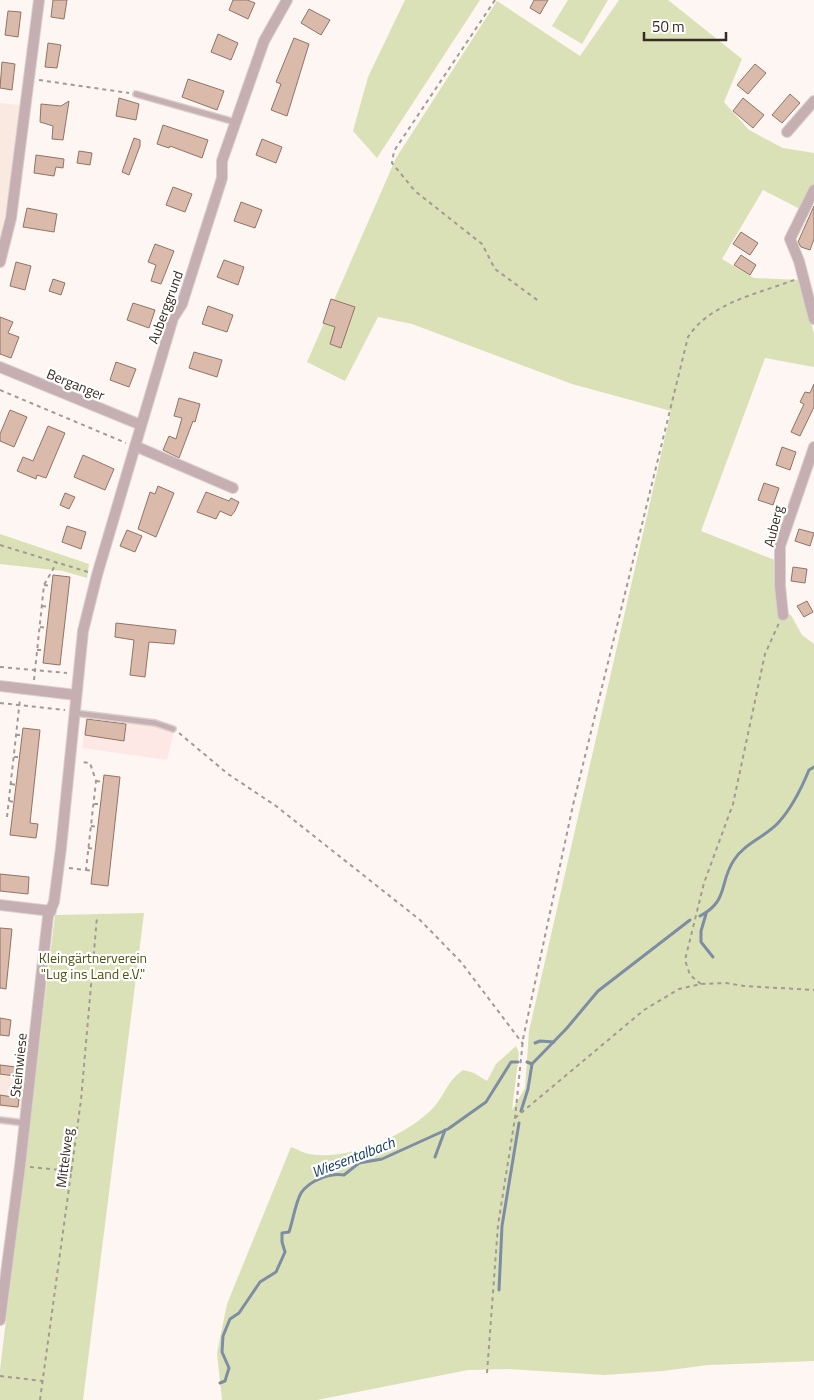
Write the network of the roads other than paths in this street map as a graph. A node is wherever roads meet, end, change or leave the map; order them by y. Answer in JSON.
{"nodes":[{"id":1,"x":39,"y":0,"type":"edge"},
{"id":2,"x":287,"y":0,"type":"edge"},
{"id":3,"x":136,"y":94,"type":"road end"},
{"id":4,"x":814,"y":101,"type":"edge"},
{"id":5,"x":235,"y":122,"type":"junction"},
{"id":6,"x":787,"y":132,"type":"dead end"},
{"id":7,"x":814,"y":190,"type":"edge"},
{"id":8,"x":0,"y":262,"type":"edge"},
{"id":9,"x":814,"y":319,"type":"edge"},
{"id":10,"x":0,"y":367,"type":"edge"},
{"id":11,"x":141,"y":425,"type":"junction"},
{"id":12,"x":135,"y":446,"type":"junction"},
{"id":13,"x":814,"y":447,"type":"edge"},
{"id":14,"x":233,"y":488,"type":"dead end"},
{"id":15,"x":782,"y":615,"type":"road end"},
{"id":16,"x":83,"y":631,"type":"joint"},
{"id":17,"x":0,"y":686,"type":"edge"},
{"id":18,"x":76,"y":695,"type":"junction"},
{"id":19,"x":72,"y":712,"type":"junction"},
{"id":20,"x":173,"y":729,"type":"road end"},
{"id":21,"x":0,"y":906,"type":"edge"},
{"id":22,"x":51,"y":911,"type":"junction"},
{"id":23,"x":0,"y":1120,"type":"edge"},
{"id":24,"x":25,"y":1123,"type":"junction"},
{"id":25,"x":5,"y":1252,"type":"edge"},
{"id":26,"x":0,"y":1320,"type":"edge"}],
"edges":[{"from":1,"to":8,"type":"street"},
{"from":2,"to":5,"type":"street","name":"Auberggrund"},
{"from":3,"to":5,"type":"lane"},
{"from":4,"to":6,"type":"street"},
{"from":5,"to":11,"type":"street","name":"Auberggrund"},
{"from":7,"to":9,"type":"street"},
{"from":10,"to":11,"type":"street","name":"Berganger"},
{"from":11,"to":12,"type":"street","name":"Auberggrund"},
{"from":12,"to":14,"type":"street"},
{"from":12,"to":16,"type":"street","name":"Auberggrund"},
{"from":13,"to":15,"type":"street","name":"Auberg"},
{"from":16,"to":18,"type":"street","name":"Steinwiese"},
{"from":17,"to":18,"type":"street"},
{"from":18,"to":19,"type":"street","name":"Steinwiese"},
{"from":19,"to":20,"type":"lane"},
{"from":19,"to":22,"type":"street","name":"Steinwiese"},
{"from":21,"to":22,"type":"street"},
{"from":22,"to":24,"type":"street","name":"Steinwiese"},
{"from":23,"to":24,"type":"lane"},
{"from":24,"to":25,"type":"street","name":"Steinwiese"},
{"from":25,"to":26,"type":"street","name":"Steinwiese"}]}
